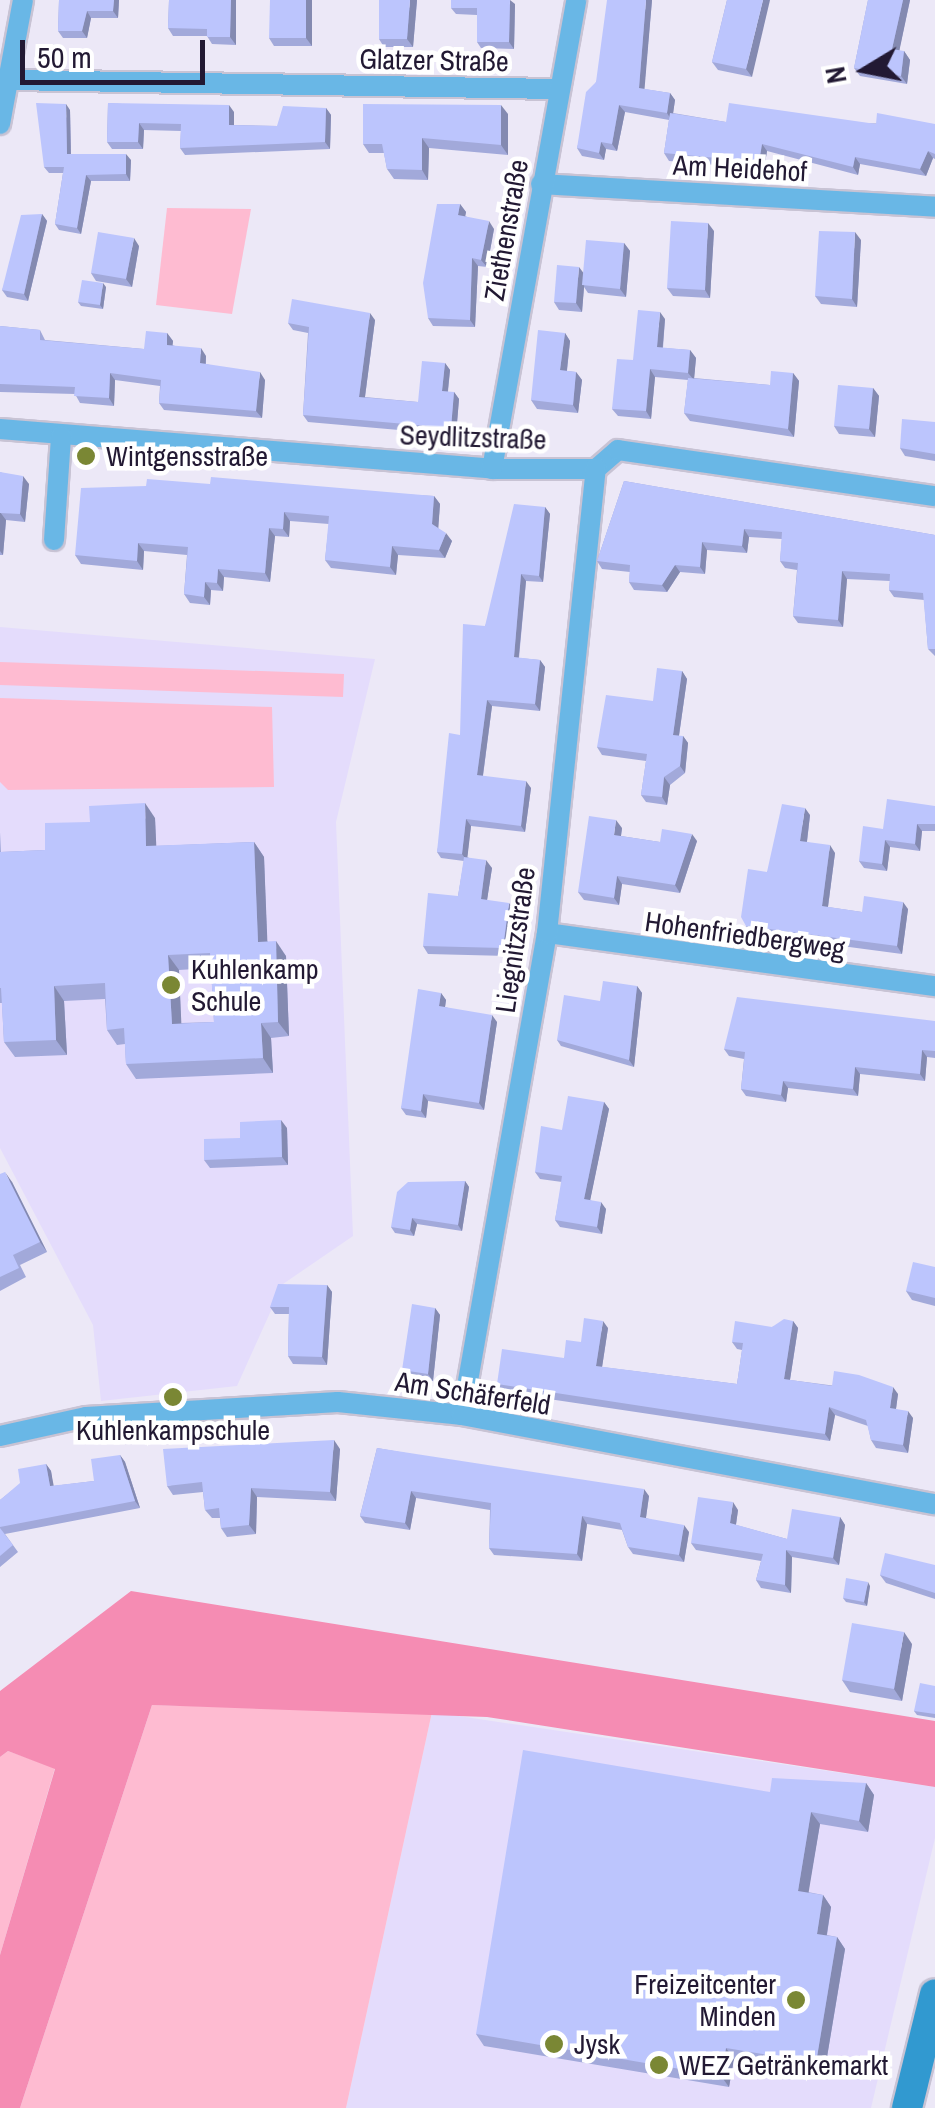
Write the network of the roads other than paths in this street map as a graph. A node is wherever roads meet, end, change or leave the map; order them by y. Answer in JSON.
{"nodes":[{"id":1,"x":22,"y":0,"type":"edge"},
{"id":2,"x":576,"y":0,"type":"edge"},
{"id":3,"x":8,"y":80,"type":"junction"},
{"id":4,"x":559,"y":89,"type":"junction"},
{"id":5,"x":0,"y":124,"type":"edge"},
{"id":6,"x":542,"y":184,"type":"junction"},
{"id":7,"x":935,"y":206,"type":"edge"},
{"id":8,"x":0,"y":429,"type":"edge"},
{"id":9,"x":61,"y":436,"type":"junction"},
{"id":10,"x":492,"y":469,"type":"junction"},
{"id":11,"x":596,"y":469,"type":"junction"},
{"id":12,"x":935,"y":496,"type":"edge"},
{"id":13,"x":54,"y":540,"type":"dead end"},
{"id":14,"x":547,"y":933,"type":"junction"},
{"id":15,"x":935,"y":986,"type":"edge"},
{"id":16,"x":462,"y":1415,"type":"junction"},
{"id":17,"x":0,"y":1436,"type":"edge"},
{"id":18,"x":935,"y":1504,"type":"edge"},
{"id":19,"x":935,"y":1994,"type":"edge"},
{"id":20,"x":907,"y":2108,"type":"edge"}],
"edges":[{"from":1,"to":3,"type":"street"},
{"from":2,"to":4,"type":"street","name":"Ziethenstraße"},
{"from":3,"to":4,"type":"street","name":"Glatzer Straße"},
{"from":3,"to":5,"type":"street"},
{"from":4,"to":6,"type":"street","name":"Ziethenstraße"},
{"from":6,"to":7,"type":"street","name":"Am Heidehof"},
{"from":6,"to":10,"type":"street","name":"Ziethenstraße"},
{"from":8,"to":9,"type":"street","name":"Seydlitzstraße"},
{"from":9,"to":10,"type":"street","name":"Seydlitzstraße"},
{"from":9,"to":13,"type":"street"},
{"from":10,"to":11,"type":"street","name":"Seydlitzstraße"},
{"from":11,"to":12,"type":"street","name":"Seydlitzstraße"},
{"from":11,"to":14,"type":"street","name":"Liegnitzstraße"},
{"from":14,"to":15,"type":"street","name":"Hohenfriedbergweg"},
{"from":14,"to":16,"type":"street","name":"Liegnitzstraße"},
{"from":16,"to":17,"type":"street","name":"Am Schäferfeld"},
{"from":16,"to":18,"type":"street","name":"Am Schäferfeld"},
{"from":19,"to":20,"type":"main road"}]}
